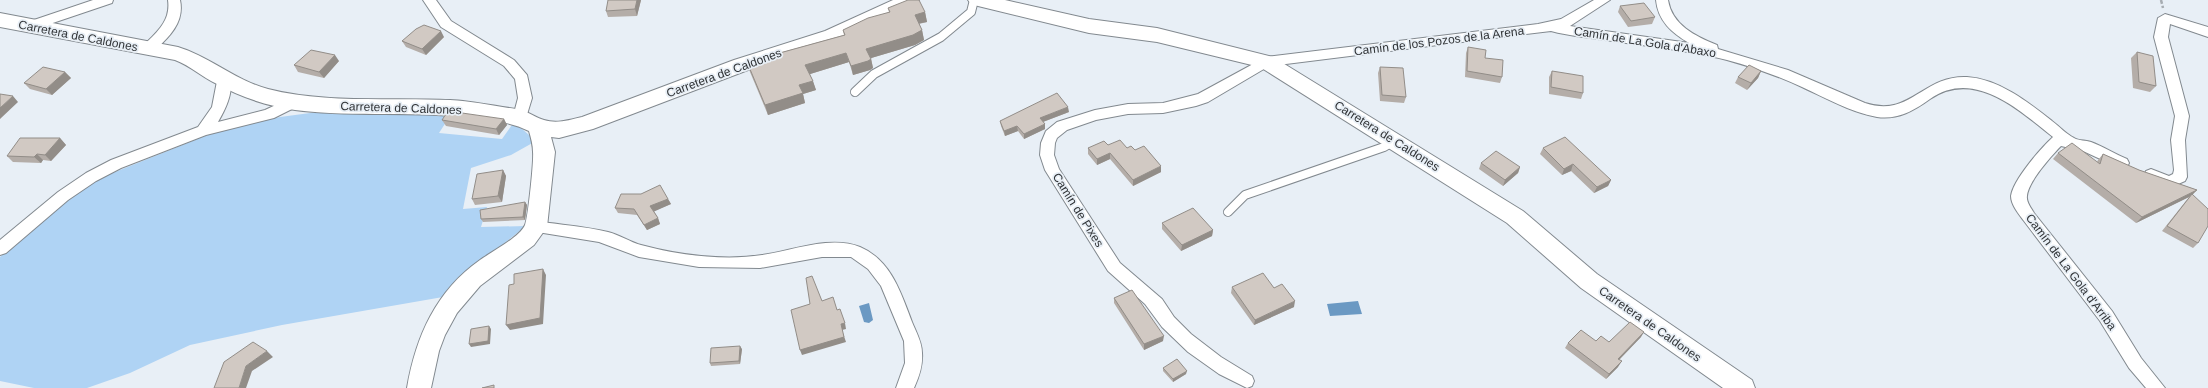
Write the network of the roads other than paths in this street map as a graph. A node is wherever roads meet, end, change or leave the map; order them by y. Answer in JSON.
{"nodes":[{"id":1,"x":108,"y":0,"type":"edge"},
{"id":2,"x":174,"y":0,"type":"edge"},
{"id":3,"x":429,"y":0,"type":"edge"},
{"id":4,"x":907,"y":0,"type":"edge"},
{"id":5,"x":974,"y":0,"type":"edge"},
{"id":6,"x":978,"y":0,"type":"edge"},
{"id":7,"x":1604,"y":0,"type":"edge"},
{"id":8,"x":1662,"y":0,"type":"edge"},
{"id":9,"x":0,"y":20,"type":"edge"},
{"id":10,"x":30,"y":26,"type":"junction"},
{"id":11,"x":1551,"y":26,"type":"junction"},
{"id":12,"x":2208,"y":32,"type":"edge"},
{"id":13,"x":148,"y":49,"type":"junction"},
{"id":14,"x":1739,"y":59,"type":"junction"},
{"id":15,"x":1266,"y":62,"type":"junction"},
{"id":16,"x":223,"y":79,"type":"junction"},
{"id":17,"x":855,"y":92,"type":"dead end"},
{"id":18,"x":293,"y":102,"type":"junction"},
{"id":19,"x":530,"y":122,"type":"junction"},
{"id":20,"x":203,"y":131,"type":"junction"},
{"id":21,"x":1395,"y":141,"type":"junction"},
{"id":22,"x":2068,"y":141,"type":"junction"},
{"id":23,"x":1228,"y":212,"type":"dead end"},
{"id":24,"x":536,"y":227,"type":"junction"},
{"id":25,"x":0,"y":249,"type":"edge"},
{"id":26,"x":1246,"y":381,"type":"dead end"},
{"id":27,"x":419,"y":388,"type":"edge"},
{"id":28,"x":905,"y":388,"type":"edge"},
{"id":29,"x":1743,"y":388,"type":"edge"},
{"id":30,"x":2156,"y":388,"type":"edge"}],
"edges":[{"from":1,"to":10,"type":"street"},
{"from":2,"to":13,"type":"street"},
{"from":3,"to":19,"type":"street"},
{"from":4,"to":19,"type":"street","name":"Carretera de Caldones"},
{"from":5,"to":17,"type":"lane"},
{"from":6,"to":15,"type":"street","name":"Carretera de Caldones"},
{"from":7,"to":11,"type":"street","name":"Camín de los Pozos de la Arena"},
{"from":8,"to":14,"type":"street","name":"Camín de La Gola d'Abaxo"},
{"from":9,"to":10,"type":"street","name":"Carretera de Caldones"},
{"from":10,"to":13,"type":"street","name":"Carretera de Caldones"},
{"from":11,"to":14,"type":"street","name":"Camín de La Gola d'Abaxo"},
{"from":11,"to":15,"type":"street","name":"Camín de los Pozos de la Arena"},
{"from":12,"to":22,"type":"street"},
{"from":13,"to":16,"type":"street","name":"Carretera de Caldones"},
{"from":14,"to":22,"type":"street","name":"Camín de La Gola d'Abaxo"},
{"from":15,"to":21,"type":"street","name":"Carretera de Caldones"},
{"from":15,"to":26,"type":"street","name":"Camín de Pixes"},
{"from":16,"to":18,"type":"street","name":"Carretera de Caldones"},
{"from":16,"to":20,"type":"street"},
{"from":18,"to":19,"type":"street","name":"Carretera de Caldones"},
{"from":18,"to":20,"type":"street"},
{"from":19,"to":24,"type":"street"},
{"from":20,"to":25,"type":"street"},
{"from":21,"to":23,"type":"lane"},
{"from":21,"to":29,"type":"street","name":"Carretera de Caldones"},
{"from":22,"to":30,"type":"street","name":"Camín de La Gola d'Arriba"},
{"from":24,"to":27,"type":"street"},
{"from":24,"to":28,"type":"street"}]}
